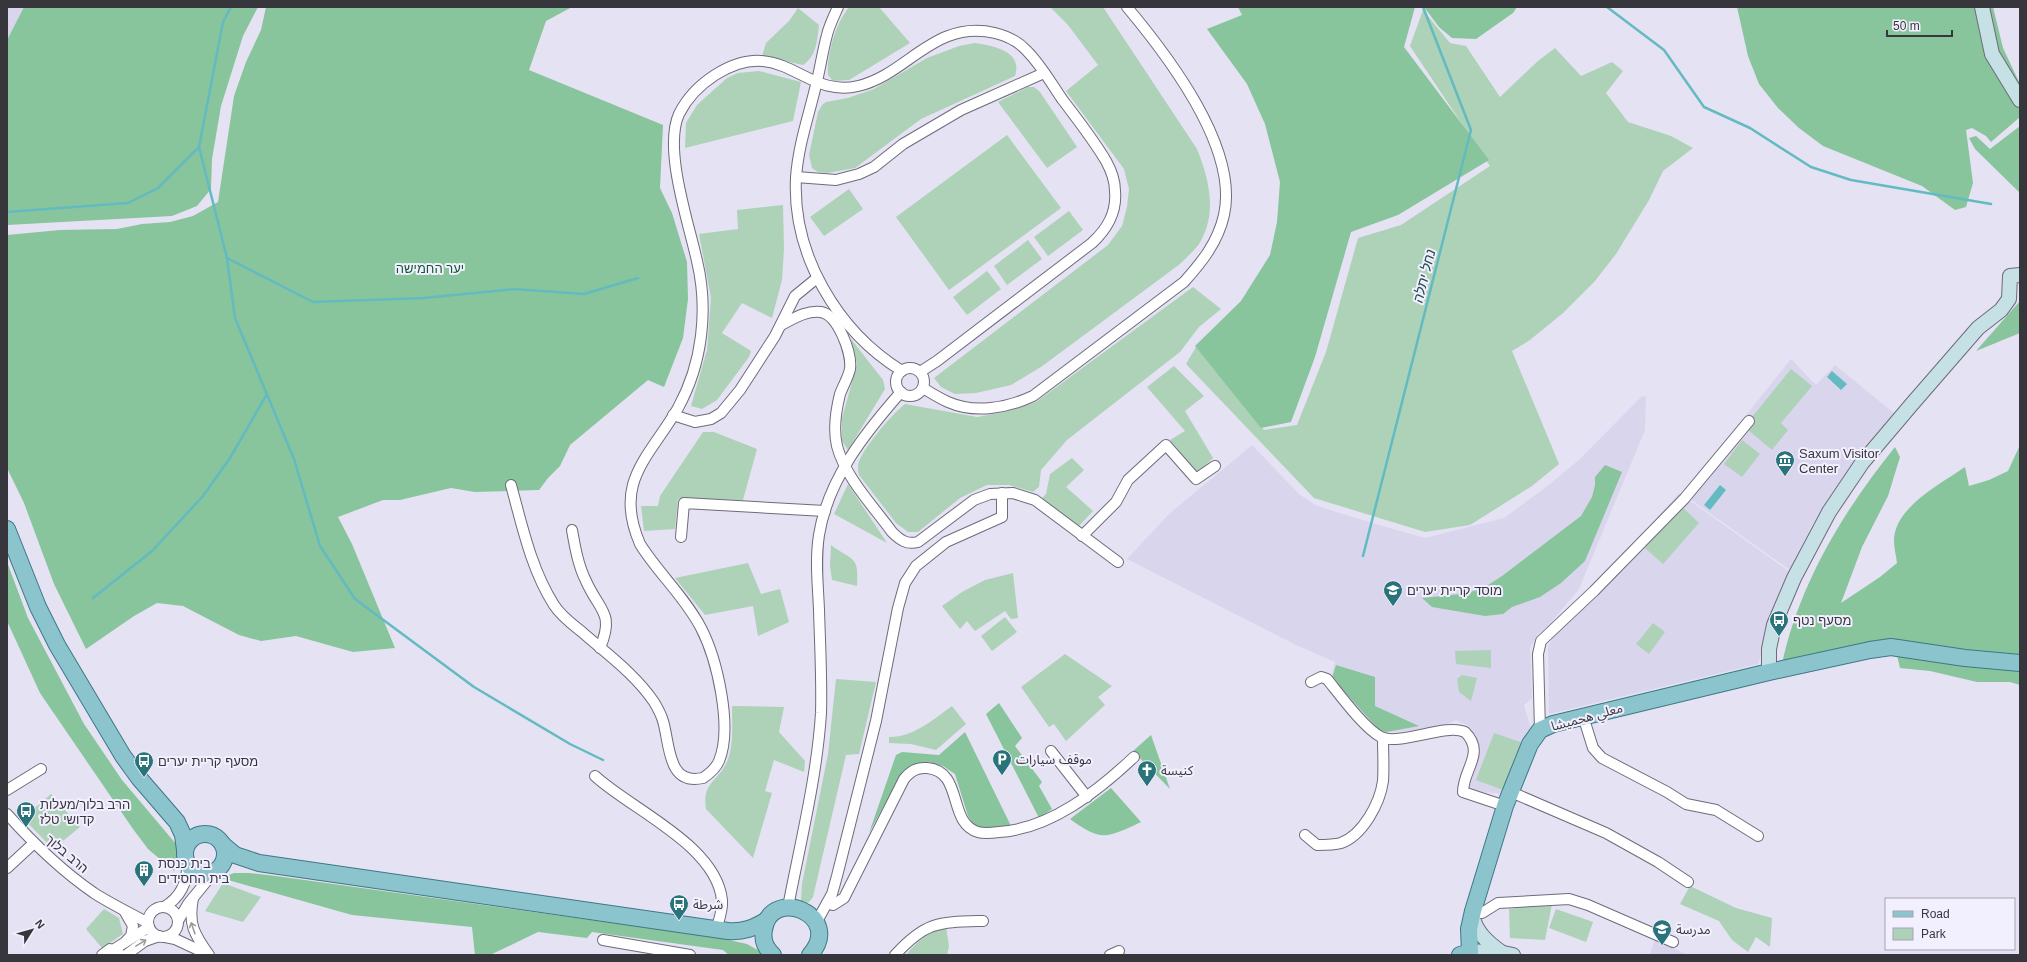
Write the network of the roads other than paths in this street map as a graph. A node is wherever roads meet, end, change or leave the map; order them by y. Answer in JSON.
{"nodes":[{"id":1,"x":838,"y":7,"type":"edge"},
{"id":2,"x":1127,"y":7,"type":"edge"},
{"id":3,"x":1982,"y":7,"type":"edge"},
{"id":4,"x":1044,"y":73,"type":"junction"},
{"id":5,"x":817,"y":81,"type":"junction"},
{"id":6,"x":2020,"y":100,"type":"edge"},
{"id":7,"x":796,"y":177,"type":"junction"},
{"id":8,"x":2020,"y":275,"type":"edge"},
{"id":9,"x":817,"y":278,"type":"junction"},
{"id":10,"x":781,"y":325,"type":"junction"},
{"id":11,"x":902,"y":371,"type":"junction"},
{"id":12,"x":920,"y":372,"type":"junction"},
{"id":13,"x":923,"y":388,"type":"junction"},
{"id":14,"x":901,"y":392,"type":"junction"},
{"id":15,"x":674,"y":415,"type":"junction"},
{"id":16,"x":1749,"y":421,"type":"dead end"},
{"id":17,"x":1215,"y":466,"type":"dead end"},
{"id":18,"x":844,"y":467,"type":"junction"},
{"id":19,"x":511,"y":485,"type":"dead end"},
{"id":20,"x":1002,"y":493,"type":"junction"},
{"id":21,"x":825,"y":511,"type":"junction"},
{"id":22,"x":7,"y":529,"type":"edge"},
{"id":23,"x":572,"y":530,"type":"dead end"},
{"id":24,"x":1082,"y":536,"type":"junction"},
{"id":25,"x":681,"y":537,"type":"dead end"},
{"id":26,"x":1118,"y":562,"type":"dead end"},
{"id":27,"x":600,"y":648,"type":"junction"},
{"id":28,"x":2020,"y":663,"type":"edge"},
{"id":29,"x":1769,"y":672,"type":"junction"},
{"id":30,"x":1311,"y":682,"type":"dead end"},
{"id":31,"x":1583,"y":716,"type":"junction"},
{"id":32,"x":1540,"y":730,"type":"junction"},
{"id":33,"x":1383,"y":738,"type":"junction"},
{"id":34,"x":1050,"y":751,"type":"dead end"},
{"id":35,"x":1134,"y":757,"type":"dead end"},
{"id":36,"x":41,"y":769,"type":"dead end"},
{"id":37,"x":595,"y":776,"type":"dead end"},
{"id":38,"x":7,"y":790,"type":"edge"},
{"id":39,"x":1087,"y":797,"type":"junction"},
{"id":40,"x":1508,"y":799,"type":"junction"},
{"id":41,"x":7,"y":814,"type":"edge"},
{"id":42,"x":170,"y":814,"type":"junction"},
{"id":43,"x":206,"y":834,"type":"junction"},
{"id":44,"x":1305,"y":835,"type":"dead end"},
{"id":45,"x":1758,"y":836,"type":"dead end"},
{"id":46,"x":34,"y":843,"type":"junction"},
{"id":47,"x":223,"y":845,"type":"junction"},
{"id":48,"x":186,"y":857,"type":"junction"},
{"id":49,"x":269,"y":864,"type":"junction"},
{"id":50,"x":7,"y":868,"type":"edge"},
{"id":51,"x":216,"y":871,"type":"junction"},
{"id":52,"x":1688,"y":882,"type":"dead end"},
{"id":53,"x":193,"y":898,"type":"junction"},
{"id":54,"x":827,"y":904,"type":"junction"},
{"id":55,"x":788,"y":907,"type":"junction"},
{"id":56,"x":120,"y":909,"type":"junction"},
{"id":57,"x":159,"y":909,"type":"junction"},
{"id":58,"x":1472,"y":914,"type":"junction"},
{"id":59,"x":767,"y":920,"type":"junction"},
{"id":60,"x":983,"y":922,"type":"dead end"},
{"id":61,"x":816,"y":923,"type":"junction"},
{"id":62,"x":149,"y":925,"type":"junction"},
{"id":63,"x":177,"y":925,"type":"junction"},
{"id":64,"x":722,"y":930,"type":"junction"},
{"id":65,"x":161,"y":936,"type":"junction"},
{"id":66,"x":603,"y":940,"type":"dead end"},
{"id":67,"x":1673,"y":942,"type":"dead end"},
{"id":68,"x":124,"y":944,"type":"junction"},
{"id":69,"x":186,"y":944,"type":"junction"},
{"id":70,"x":117,"y":952,"type":"edge"},
{"id":71,"x":771,"y":953,"type":"edge"},
{"id":72,"x":813,"y":953,"type":"edge"},
{"id":73,"x":1465,"y":953,"type":"edge"},
{"id":74,"x":1507,"y":954,"type":"edge"},
{"id":75,"x":102,"y":955,"type":"edge"},
{"id":76,"x":126,"y":955,"type":"edge"},
{"id":77,"x":209,"y":955,"type":"edge"},
{"id":78,"x":690,"y":955,"type":"edge"},
{"id":79,"x":895,"y":955,"type":"edge"}],
"edges":[{"from":1,"to":5,"type":"street"},
{"from":2,"to":13,"type":"street"},
{"from":3,"to":6,"type":"main road"},
{"from":4,"to":5,"type":"street"},
{"from":4,"to":7,"type":"street"},
{"from":4,"to":12,"type":"street"},
{"from":5,"to":7,"type":"street"},
{"from":5,"to":15,"type":"street"},
{"from":7,"to":9,"type":"street"},
{"from":8,"to":29,"type":"main road"},
{"from":9,"to":10,"type":"street"},
{"from":9,"to":11,"type":"street"},
{"from":10,"to":15,"type":"street"},
{"from":10,"to":18,"type":"street"},
{"from":11,"to":12,"type":"street"},
{"from":11,"to":14,"type":"street"},
{"from":12,"to":13,"type":"street"},
{"from":13,"to":14,"type":"street"},
{"from":14,"to":18,"type":"street"},
{"from":15,"to":27,"type":"street"},
{"from":16,"to":32,"type":"street"},
{"from":17,"to":24,"type":"street"},
{"from":18,"to":20,"type":"street"},
{"from":18,"to":21,"type":"street"},
{"from":19,"to":27,"type":"street"},
{"from":20,"to":24,"type":"street"},
{"from":20,"to":54,"type":"street"},
{"from":21,"to":25,"type":"street"},
{"from":21,"to":55,"type":"street"},
{"from":22,"to":42,"type":"main road"},
{"from":23,"to":27,"type":"street"},
{"from":24,"to":26,"type":"street"},
{"from":28,"to":29,"type":"main road","name":"معلي هحميشا"},
{"from":29,"to":31,"type":"main road","name":"معلي هحميشا"},
{"from":30,"to":33,"type":"street"},
{"from":31,"to":32,"type":"main road","name":"معلي هحميشا"},
{"from":31,"to":45,"type":"street"},
{"from":32,"to":40,"type":"main road","name":"معلي هحميشا"},
{"from":33,"to":40,"type":"street"},
{"from":33,"to":44,"type":"street"},
{"from":34,"to":39,"type":"street"},
{"from":35,"to":39,"type":"street"},
{"from":36,"to":38,"type":"street"},
{"from":37,"to":64,"type":"street"},
{"from":39,"to":54,"type":"street"},
{"from":40,"to":52,"type":"street"},
{"from":40,"to":58,"type":"main road","name":"معلي هحميشا"},
{"from":41,"to":46,"type":"street","name":"הרב בלוך"},
{"from":42,"to":43,"type":"main road"},
{"from":42,"to":48,"type":"main road"},
{"from":43,"to":47,"type":"main road"},
{"from":43,"to":48,"type":"main road"},
{"from":46,"to":50,"type":"street"},
{"from":46,"to":56,"type":"street","name":"הרב בלוך"},
{"from":47,"to":49,"type":"main road"},
{"from":47,"to":51,"type":"main road"},
{"from":48,"to":51,"type":"main road"},
{"from":48,"to":57,"type":"street"},
{"from":49,"to":51,"type":"main road"},
{"from":49,"to":64,"type":"main road"},
{"from":51,"to":53,"type":"street"},
{"from":53,"to":63,"type":"street"},
{"from":77,"to":53,"type":"street","one_way":true},
{"from":54,"to":61,"type":"street"},
{"from":55,"to":59,"type":"main road"},
{"from":55,"to":61,"type":"main road"},
{"from":56,"to":57,"type":"street","name":"הרב בלוך"},
{"from":56,"to":62,"type":"street","name":"הרב בלוך"},
{"from":56,"to":68,"type":"street"},
{"from":57,"to":62,"type":"street"},
{"from":57,"to":63,"type":"street"},
{"from":58,"to":67,"type":"street"},
{"from":58,"to":73,"type":"main road","name":"معلي هحميشا"},
{"from":58,"to":74,"type":"main road"},
{"from":59,"to":64,"type":"main road"},
{"from":59,"to":71,"type":"main road"},
{"from":60,"to":79,"type":"street"},
{"from":61,"to":72,"type":"main road"},
{"from":62,"to":65,"type":"street"},
{"from":62,"to":68,"type":"street"},
{"from":63,"to":65,"type":"street"},
{"from":63,"to":69,"type":"street"},
{"from":64,"to":71,"type":"main road"},
{"from":65,"to":69,"type":"street"},
{"from":76,"to":65,"type":"street","one_way":true},
{"from":66,"to":78,"type":"street"},
{"from":68,"to":70,"type":"street"},
{"from":69,"to":77,"type":"street"},
{"from":70,"to":75,"type":"street"},
{"from":73,"to":74,"type":"main road"}]}
